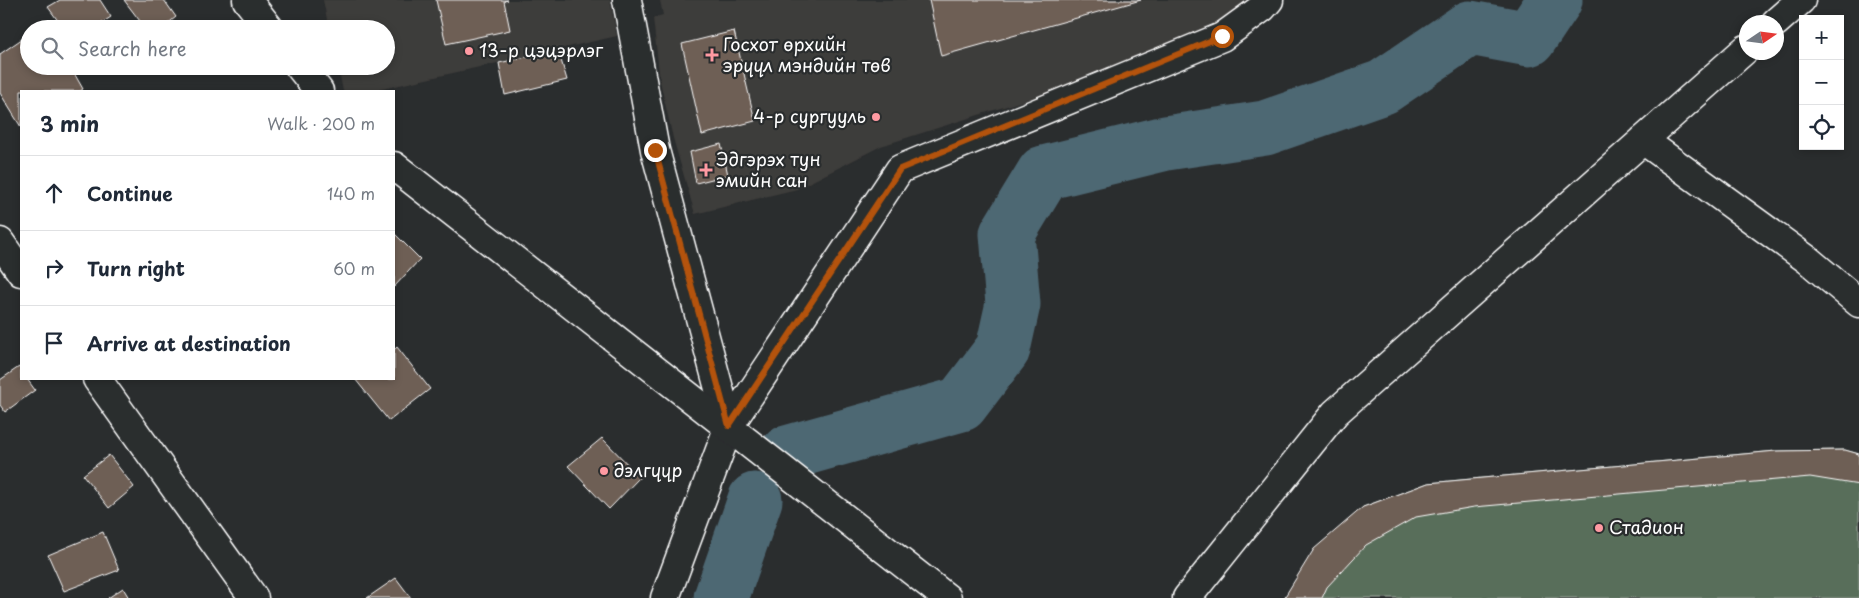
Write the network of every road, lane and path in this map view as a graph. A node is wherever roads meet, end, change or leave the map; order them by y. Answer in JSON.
{"nodes":[{"id":1,"x":247,"y":0,"type":"edge"},
{"id":2,"x":627,"y":0,"type":"edge"},
{"id":3,"x":1269,"y":0,"type":"edge"},
{"id":4,"x":1801,"y":0,"type":"edge"},
{"id":5,"x":1784,"y":15,"type":"edge"},
{"id":6,"x":263,"y":20,"type":"edge"},
{"id":7,"x":1739,"y":55,"type":"edge"},
{"id":8,"x":306,"y":75,"type":"edge"},
{"id":9,"x":318,"y":90,"type":"edge"},
{"id":10,"x":1643,"y":140,"type":"junction"},
{"id":11,"x":395,"y":167,"type":"edge"},
{"id":12,"x":0,"y":242,"type":"edge"},
{"id":13,"x":20,"y":271,"type":"edge"},
{"id":14,"x":1859,"y":303,"type":"edge"},
{"id":15,"x":98,"y":380,"type":"edge"},
{"id":16,"x":729,"y":426,"type":"junction"},
{"id":17,"x":254,"y":598,"type":"edge"},
{"id":18,"x":665,"y":598,"type":"edge"},
{"id":19,"x":947,"y":598,"type":"edge"},
{"id":20,"x":1187,"y":598,"type":"edge"}],
"edges":[{"from":1,"to":6,"type":"street"},
{"from":2,"to":16,"type":"street"},
{"from":3,"to":16,"type":"street"},
{"from":4,"to":5,"type":"street"},
{"from":7,"to":10,"type":"street"},
{"from":8,"to":9,"type":"street"},
{"from":10,"to":14,"type":"street"},
{"from":10,"to":20,"type":"street"},
{"from":11,"to":16,"type":"street"},
{"from":12,"to":13,"type":"street"},
{"from":15,"to":17,"type":"street"},
{"from":16,"to":18,"type":"street"},
{"from":16,"to":19,"type":"street"}]}
